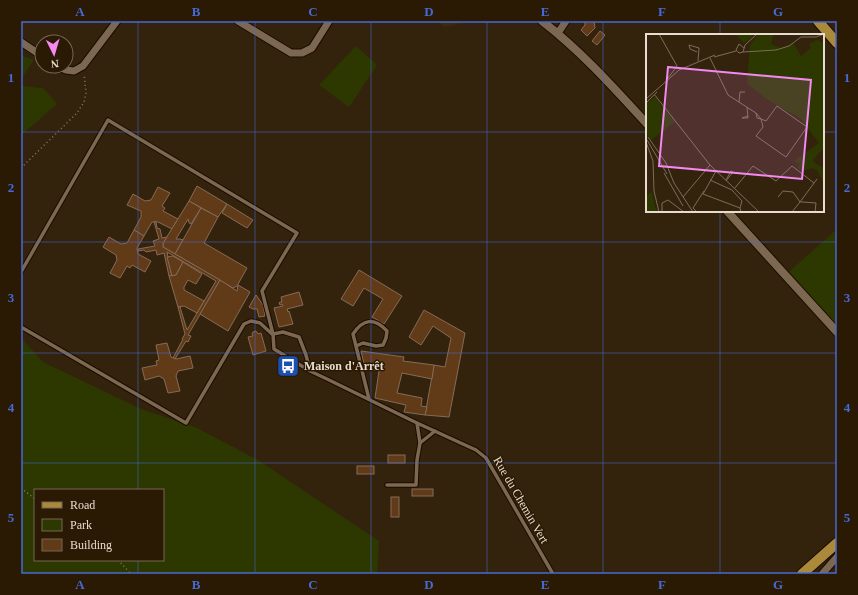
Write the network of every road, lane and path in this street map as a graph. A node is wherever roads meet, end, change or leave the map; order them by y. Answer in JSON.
{"nodes":[{"id":1,"x":117,"y":21,"type":"edge"},
{"id":2,"x":238,"y":21,"type":"edge"},
{"id":3,"x":329,"y":21,"type":"edge"},
{"id":4,"x":542,"y":21,"type":"edge"},
{"id":5,"x":566,"y":21,"type":"edge"},
{"id":6,"x":818,"y":21,"type":"edge"},
{"id":7,"x":558,"y":33,"type":"junction"},
{"id":8,"x":21,"y":42,"type":"edge"},
{"id":9,"x":837,"y":43,"type":"edge"},
{"id":10,"x":34,"y":51,"type":"edge"},
{"id":11,"x":83,"y":66,"type":"junction"},
{"id":12,"x":74,"y":71,"type":"edge"},
{"id":13,"x":646,"y":123,"type":"edge"},
{"id":14,"x":21,"y":168,"type":"edge"},
{"id":15,"x":728,"y":212,"type":"edge"},
{"id":16,"x":21,"y":272,"type":"edge"},
{"id":17,"x":21,"y":327,"type":"edge"},
{"id":18,"x":837,"y":332,"type":"edge"},
{"id":19,"x":273,"y":334,"type":"junction"},
{"id":20,"x":356,"y":346,"type":"junction"},
{"id":21,"x":310,"y":370,"type":"junction"},
{"id":22,"x":369,"y":399,"type":"junction"},
{"id":23,"x":417,"y":423,"type":"junction"},
{"id":24,"x":435,"y":431,"type":"junction"},
{"id":25,"x":420,"y":443,"type":"junction"},
{"id":26,"x":387,"y":485,"type":"dead end"},
{"id":27,"x":21,"y":488,"type":"edge"},
{"id":28,"x":34,"y":498,"type":"edge"},
{"id":29,"x":837,"y":538,"type":"edge"},
{"id":30,"x":837,"y":543,"type":"edge"},
{"id":31,"x":826,"y":553,"type":"junction"},
{"id":32,"x":837,"y":557,"type":"edge"},
{"id":33,"x":119,"y":561,"type":"edge"},
{"id":34,"x":131,"y":574,"type":"edge"},
{"id":35,"x":553,"y":574,"type":"edge"},
{"id":36,"x":802,"y":574,"type":"edge"},
{"id":37,"x":822,"y":574,"type":"edge"}],
"edges":[{"from":1,"to":11,"type":"street"},
{"from":2,"to":3,"type":"street"},
{"from":4,"to":7,"type":"street"},
{"from":5,"to":7,"type":"street"},
{"from":6,"to":9,"type":"main road"},
{"from":7,"to":13,"type":"street"},
{"from":8,"to":10,"type":"street"},
{"from":11,"to":12,"type":"street"},
{"from":11,"to":14,"type":"path"},
{"from":15,"to":18,"type":"street"},
{"from":16,"to":19,"type":"lane"},
{"from":17,"to":19,"type":"lane"},
{"from":19,"to":21,"type":"lane","name":"Rue du Chemin Vert"},
{"from":19,"to":21,"type":"lane"},
{"from":20,"to":20,"type":"lane"},
{"from":20,"to":22,"type":"lane"},
{"from":21,"to":22,"type":"lane","name":"Rue du Chemin Vert"},
{"from":22,"to":23,"type":"lane","name":"Rue du Chemin Vert"},
{"from":23,"to":24,"type":"lane","name":"Rue du Chemin Vert"},
{"from":23,"to":25,"type":"lane"},
{"from":24,"to":25,"type":"lane"},
{"from":24,"to":35,"type":"lane","name":"Rue du Chemin Vert"},
{"from":25,"to":26,"type":"lane"},
{"from":27,"to":28,"type":"path"},
{"from":29,"to":31,"type":"main road"},
{"from":30,"to":31,"type":"main road"},
{"from":31,"to":36,"type":"main road"},
{"from":32,"to":37,"type":"street"},
{"from":33,"to":34,"type":"path"}]}
